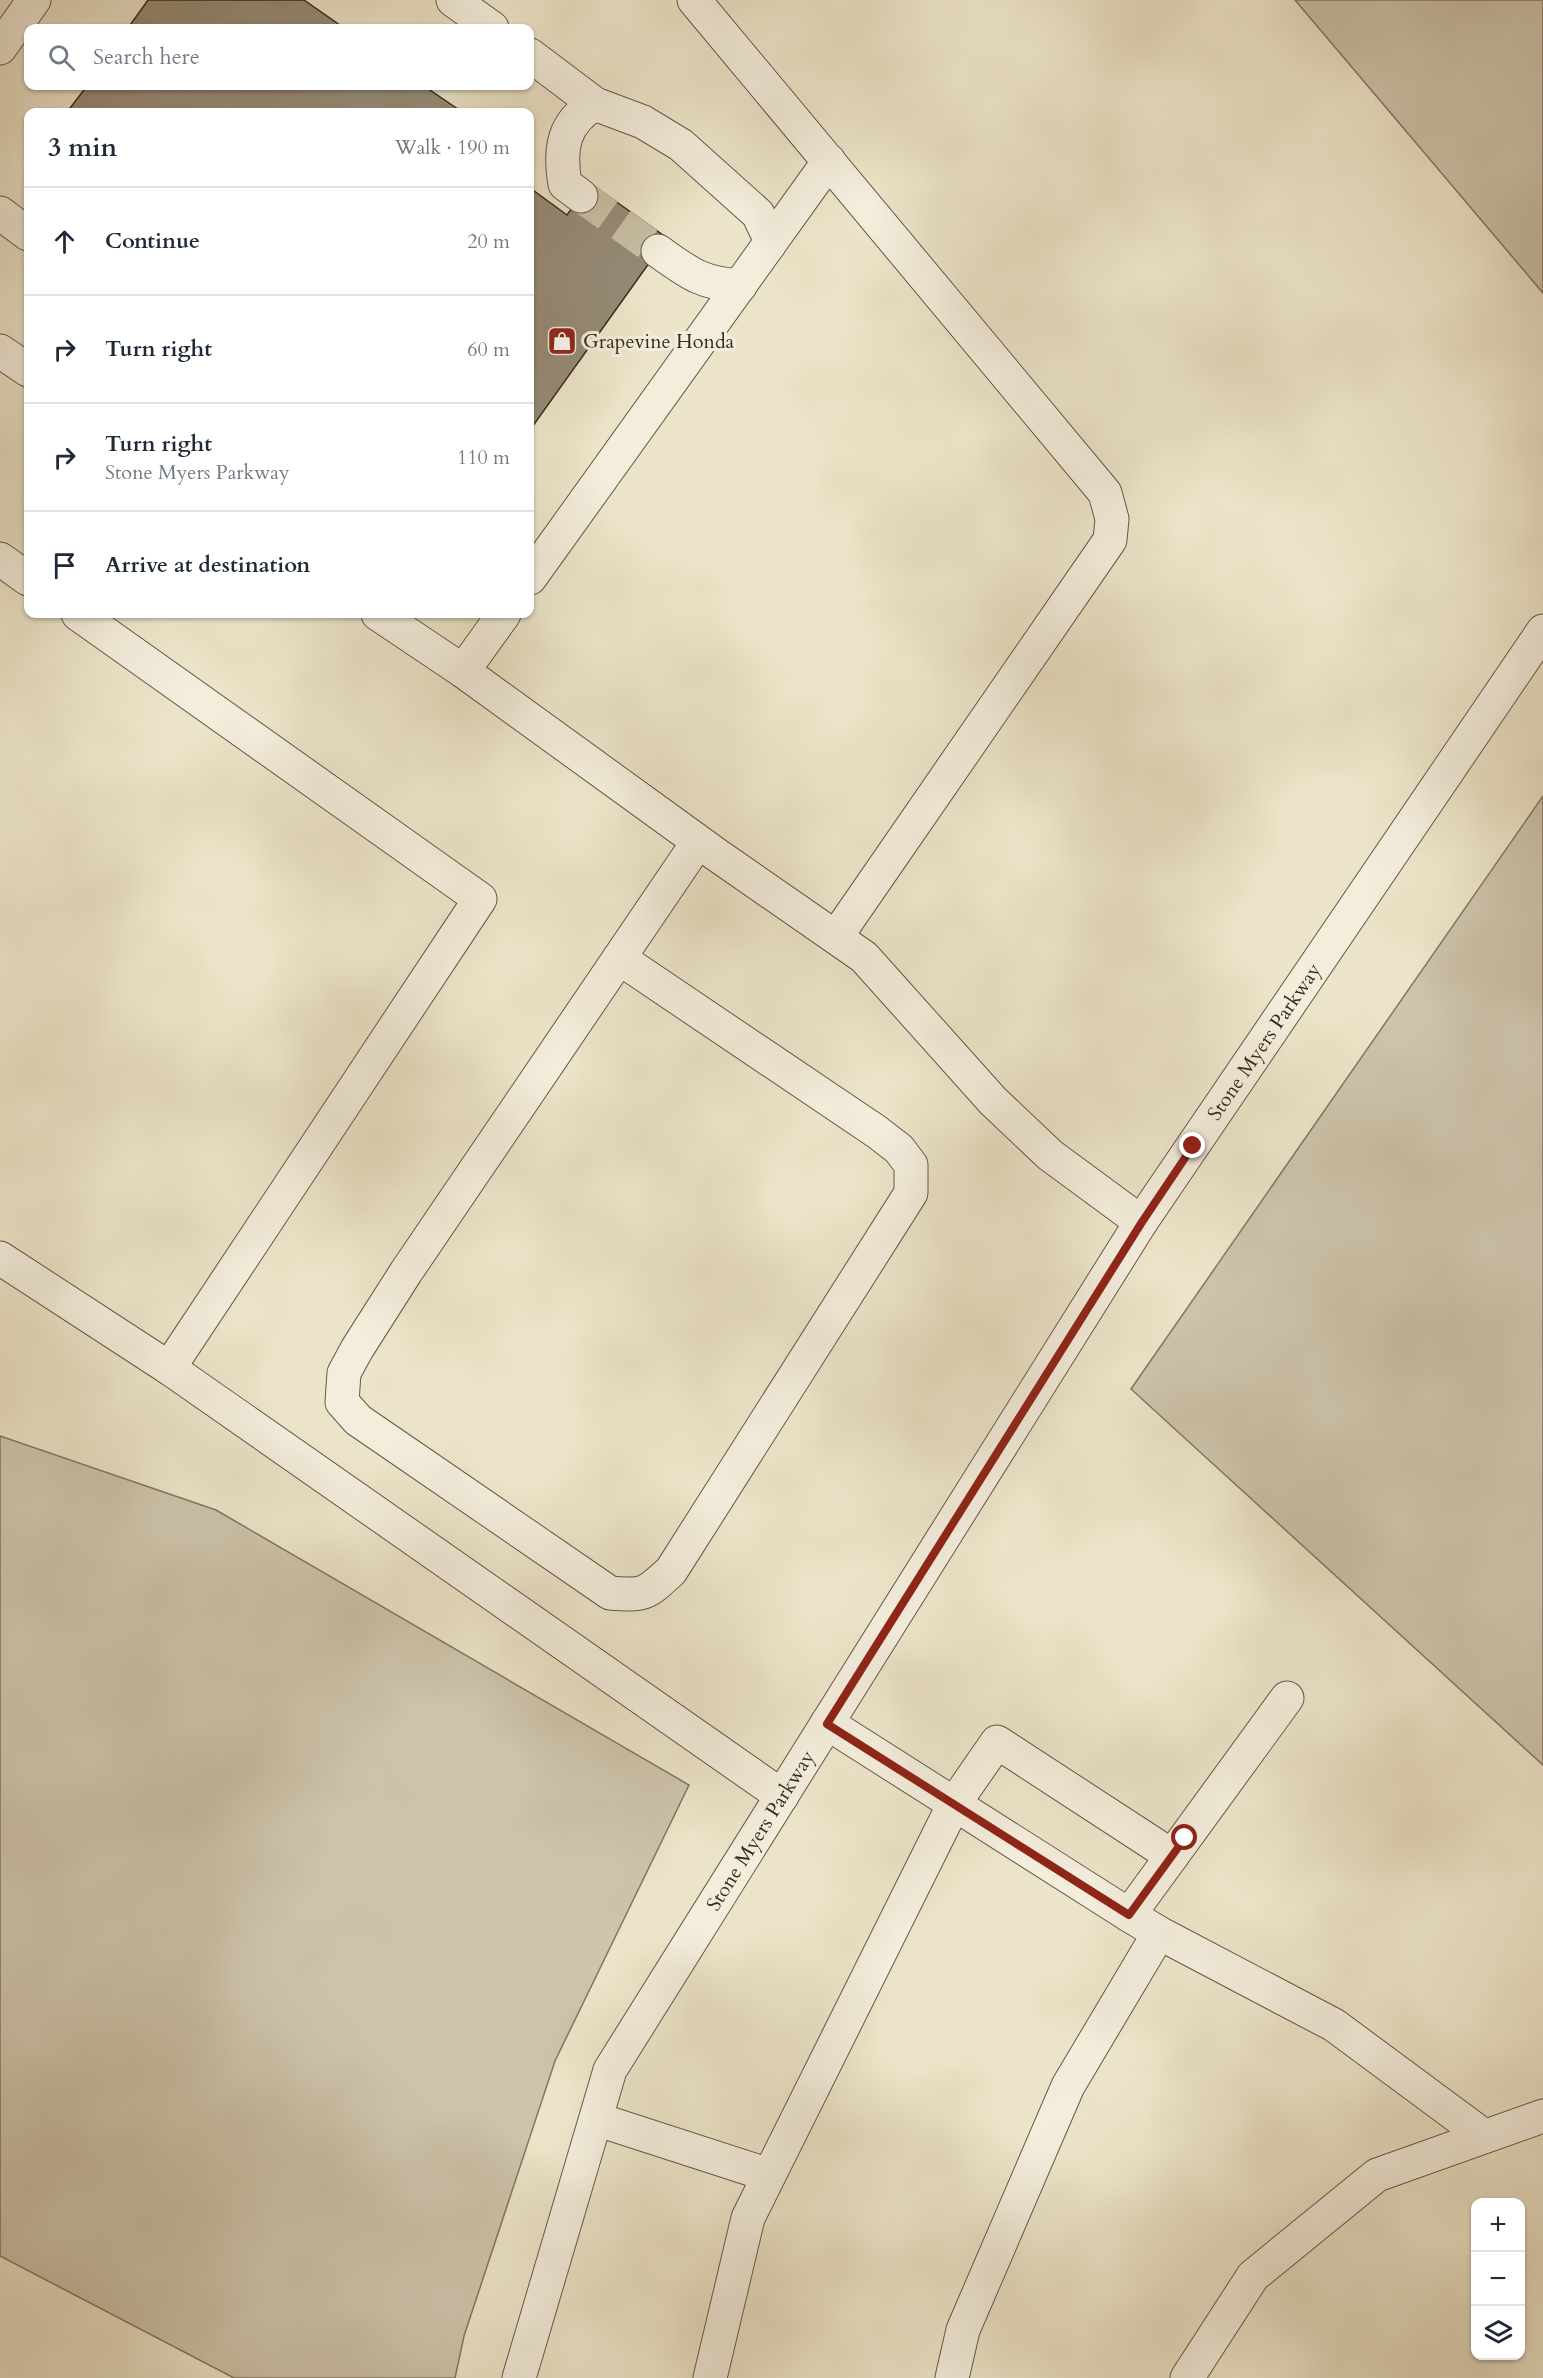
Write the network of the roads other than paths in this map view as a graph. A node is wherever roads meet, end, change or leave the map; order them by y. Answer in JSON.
{"nodes":[{"id":1,"x":34,"y":0,"type":"edge"},
{"id":2,"x":453,"y":0,"type":"edge"},
{"id":3,"x":694,"y":0,"type":"edge"},
{"id":4,"x":486,"y":24,"type":"edge"},
{"id":5,"x":0,"y":48,"type":"edge"},
{"id":6,"x":534,"y":58,"type":"edge"},
{"id":7,"x":595,"y":104,"type":"junction"},
{"id":8,"x":829,"y":161,"type":"junction"},
{"id":9,"x":582,"y":195,"type":"tunnel mouth"},
{"id":10,"x":0,"y":213,"type":"edge"},
{"id":11,"x":24,"y":231,"type":"edge"},
{"id":12,"x":769,"y":245,"type":"junction"},
{"id":13,"x":658,"y":251,"type":"tunnel mouth"},
{"id":14,"x":740,"y":286,"type":"junction"},
{"id":15,"x":0,"y":351,"type":"edge"},
{"id":16,"x":24,"y":367,"type":"edge"},
{"id":17,"x":0,"y":559,"type":"edge"},
{"id":18,"x":534,"y":572,"type":"edge"},
{"id":19,"x":24,"y":576,"type":"edge"},
{"id":20,"x":84,"y":618,"type":"edge"},
{"id":21,"x":384,"y":618,"type":"edge"},
{"id":22,"x":501,"y":618,"type":"edge"},
{"id":23,"x":1543,"y":631,"type":"edge"},
{"id":24,"x":463,"y":671,"type":"junction"},
{"id":25,"x":698,"y":842,"type":"junction"},
{"id":26,"x":836,"y":937,"type":"junction"},
{"id":27,"x":619,"y":958,"type":"junction"},
{"id":28,"x":1142,"y":1222,"type":"junction"},
{"id":29,"x":0,"y":1258,"type":"edge"},
{"id":30,"x":169,"y":1368,"type":"junction"},
{"id":31,"x":1287,"y":1698,"type":"dead end"},
{"id":32,"x":827,"y":1724,"type":"junction"},
{"id":33,"x":782,"y":1796,"type":"junction"},
{"id":34,"x":954,"y":1804,"type":"junction"},
{"id":35,"x":1172,"y":1856,"type":"junction"},
{"id":36,"x":1129,"y":1915,"type":"junction"},
{"id":37,"x":1159,"y":1933,"type":"junction"},
{"id":38,"x":1543,"y":2116,"type":"edge"},
{"id":39,"x":596,"y":2119,"type":"junction"},
{"id":40,"x":1484,"y":2136,"type":"junction"},
{"id":41,"x":769,"y":2175,"type":"junction"},
{"id":42,"x":519,"y":2378,"type":"edge"},
{"id":43,"x":710,"y":2378,"type":"edge"},
{"id":44,"x":952,"y":2378,"type":"edge"},
{"id":45,"x":1186,"y":2378,"type":"edge"}],
"edges":[{"from":1,"to":5,"type":"street"},
{"from":2,"to":4,"type":"street"},
{"from":3,"to":8,"type":"street"},
{"from":6,"to":7,"type":"street"},
{"from":7,"to":9,"type":"street"},
{"from":7,"to":12,"type":"street"},
{"from":8,"to":12,"type":"street"},
{"from":8,"to":26,"type":"street"},
{"from":10,"to":11,"type":"street"},
{"from":12,"to":14,"type":"street"},
{"from":13,"to":14,"type":"street"},
{"from":14,"to":18,"type":"street"},
{"from":15,"to":16,"type":"street"},
{"from":17,"to":19,"type":"street"},
{"from":20,"to":30,"type":"street"},
{"from":21,"to":24,"type":"street"},
{"from":22,"to":24,"type":"street"},
{"from":23,"to":28,"type":"street","name":"Stone Myers Parkway"},
{"from":24,"to":25,"type":"street"},
{"from":25,"to":26,"type":"street"},
{"from":25,"to":27,"type":"street"},
{"from":26,"to":28,"type":"street"},
{"from":27,"to":27,"type":"street"},
{"from":28,"to":32,"type":"street","name":"Stone Myers Parkway"},
{"from":29,"to":30,"type":"street"},
{"from":30,"to":33,"type":"street"},
{"from":31,"to":35,"type":"street"},
{"from":32,"to":33,"type":"street","name":"Stone Myers Parkway"},
{"from":32,"to":34,"type":"street"},
{"from":33,"to":39,"type":"street","name":"Stone Myers Parkway"},
{"from":34,"to":35,"type":"street"},
{"from":34,"to":36,"type":"street"},
{"from":34,"to":41,"type":"street"},
{"from":35,"to":36,"type":"street"},
{"from":36,"to":37,"type":"street"},
{"from":37,"to":40,"type":"street"},
{"from":37,"to":44,"type":"street"},
{"from":38,"to":40,"type":"street"},
{"from":39,"to":41,"type":"street"},
{"from":39,"to":42,"type":"street","name":"Stone Myers Parkway"},
{"from":40,"to":45,"type":"street"},
{"from":41,"to":43,"type":"street"}]}
